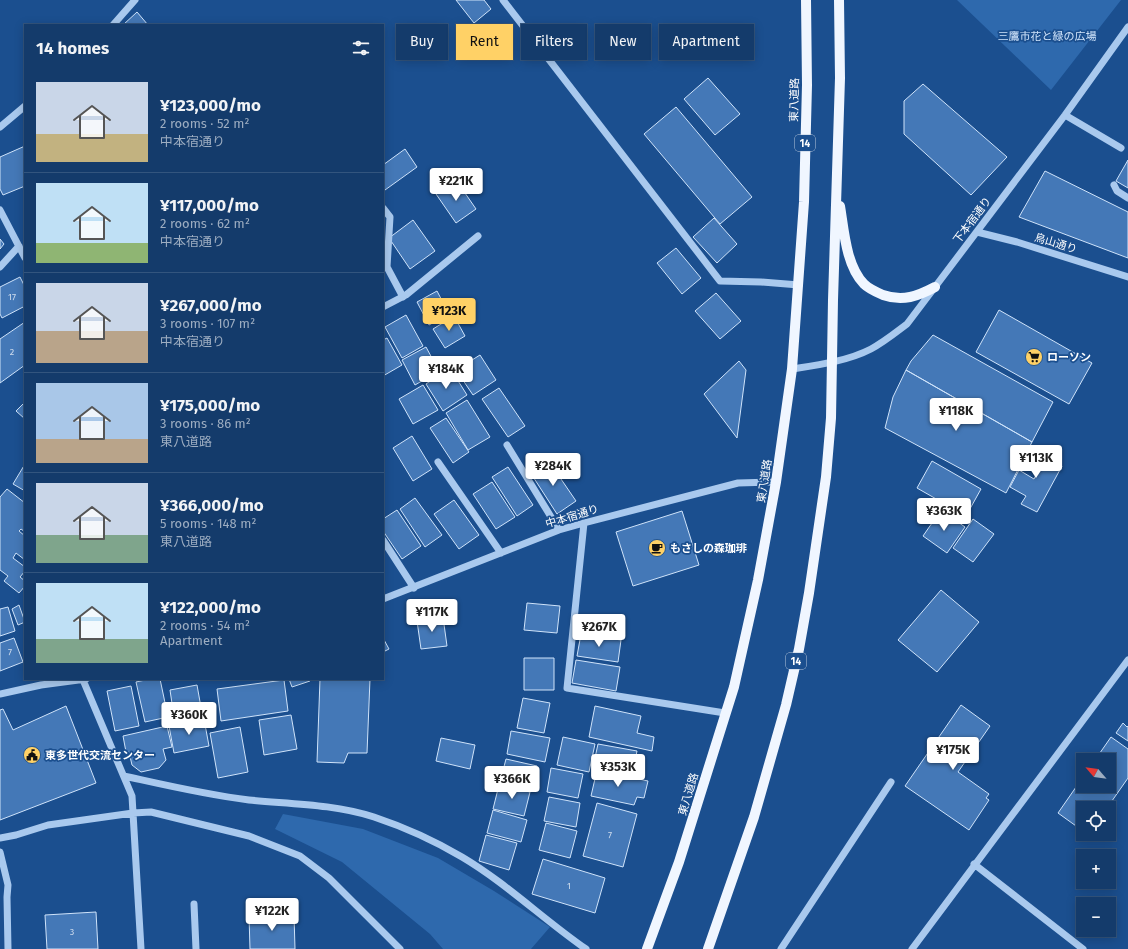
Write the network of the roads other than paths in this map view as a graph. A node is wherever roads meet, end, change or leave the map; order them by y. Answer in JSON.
{"nodes":[{"id":1,"x":135,"y":0,"type":"edge"},
{"id":2,"x":503,"y":0,"type":"edge"},
{"id":3,"x":806,"y":0,"type":"edge"},
{"id":4,"x":839,"y":0,"type":"edge"},
{"id":5,"x":114,"y":24,"type":"edge"},
{"id":6,"x":1128,"y":27,"type":"edge"},
{"id":7,"x":24,"y":107,"type":"edge"},
{"id":8,"x":1065,"y":115,"type":"junction"},
{"id":9,"x":0,"y":127,"type":"edge"},
{"id":10,"x":1121,"y":148,"type":"dead end"},
{"id":11,"x":837,"y":184,"type":"junction"},
{"id":12,"x":1114,"y":185,"type":"dead end"},
{"id":13,"x":1128,"y":198,"type":"edge"},
{"id":14,"x":384,"y":209,"type":"edge"},
{"id":15,"x":0,"y":210,"type":"edge"},
{"id":16,"x":977,"y":232,"type":"junction"},
{"id":17,"x":478,"y":236,"type":"dead end"},
{"id":18,"x":19,"y":246,"type":"junction"},
{"id":19,"x":24,"y":256,"type":"edge"},
{"id":20,"x":0,"y":267,"type":"edge"},
{"id":21,"x":1128,"y":277,"type":"edge"},
{"id":22,"x":799,"y":285,"type":"junction"},
{"id":23,"x":935,"y":287,"type":"junction"},
{"id":24,"x":403,"y":297,"type":"junction"},
{"id":25,"x":384,"y":306,"type":"edge"},
{"id":26,"x":832,"y":363,"type":"junction"},
{"id":27,"x":792,"y":369,"type":"junction"},
{"id":28,"x":508,"y":444,"type":"dead end"},
{"id":29,"x":438,"y":462,"type":"dead end"},
{"id":30,"x":776,"y":482,"type":"junction"},
{"id":31,"x":584,"y":523,"type":"junction"},
{"id":32,"x":559,"y":530,"type":"junction"},
{"id":33,"x":384,"y":542,"type":"edge"},
{"id":34,"x":501,"y":553,"type":"junction"},
{"id":35,"x":414,"y":588,"type":"junction"},
{"id":36,"x":384,"y":599,"type":"edge"},
{"id":37,"x":1128,"y":660,"type":"edge"},
{"id":38,"x":70,"y":680,"type":"edge"},
{"id":39,"x":85,"y":680,"type":"edge"},
{"id":40,"x":41,"y":682,"type":"edge"},
{"id":41,"x":0,"y":694,"type":"edge"},
{"id":42,"x":725,"y":713,"type":"junction"},
{"id":43,"x":124,"y":776,"type":"junction"},
{"id":44,"x":891,"y":782,"type":"dead end"},
{"id":45,"x":133,"y":813,"type":"junction"},
{"id":46,"x":0,"y":838,"type":"edge"},
{"id":47,"x":0,"y":852,"type":"edge"},
{"id":48,"x":974,"y":864,"type":"junction"},
{"id":49,"x":194,"y":904,"type":"dead end"},
{"id":50,"x":710,"y":948,"type":"edge"},
{"id":51,"x":8,"y":949,"type":"edge"},
{"id":52,"x":142,"y":949,"type":"edge"},
{"id":53,"x":196,"y":949,"type":"edge"},
{"id":54,"x":400,"y":949,"type":"edge"},
{"id":55,"x":586,"y":949,"type":"edge"},
{"id":56,"x":647,"y":949,"type":"edge"},
{"id":57,"x":781,"y":949,"type":"edge"},
{"id":58,"x":912,"y":949,"type":"edge"},
{"id":59,"x":1083,"y":949,"type":"edge"}],
"edges":[{"from":1,"to":5,"type":"street"},
{"from":2,"to":22,"type":"street"},
{"from":3,"to":22,"type":"main road","name":"東八道路","number":"14"},
{"from":4,"to":11,"type":"main road","number":"14"},
{"from":6,"to":8,"type":"street","name":"下本宿通り"},
{"from":7,"to":9,"type":"street"},
{"from":8,"to":10,"type":"street"},
{"from":8,"to":16,"type":"street","name":"下本宿通り"},
{"from":11,"to":23,"type":"main road"},
{"from":11,"to":26,"type":"main road","number":"14"},
{"from":12,"to":13,"type":"street"},
{"from":14,"to":24,"type":"street"},
{"from":15,"to":18,"type":"street"},
{"from":16,"to":21,"type":"street","name":"烏山通り"},
{"from":16,"to":23,"type":"street","name":"下本宿通り"},
{"from":17,"to":24,"type":"street"},
{"from":18,"to":19,"type":"street"},
{"from":18,"to":20,"type":"street"},
{"from":22,"to":27,"type":"main road","name":"東八道路","number":"14"},
{"from":23,"to":26,"type":"street","name":"下本宿通り"},
{"from":24,"to":25,"type":"street"},
{"from":26,"to":27,"type":"street","name":"下本宿通り"},
{"from":26,"to":50,"type":"main road","number":"14"},
{"from":27,"to":30,"type":"main road","name":"東八道路","number":"14"},
{"from":28,"to":32,"type":"street"},
{"from":29,"to":34,"type":"street"},
{"from":30,"to":31,"type":"street","name":"中本宿通り"},
{"from":30,"to":42,"type":"main road","name":"東八道路","number":"14"},
{"from":31,"to":32,"type":"street","name":"中本宿通り"},
{"from":31,"to":42,"type":"street"},
{"from":32,"to":34,"type":"street","name":"中本宿通り"},
{"from":33,"to":35,"type":"street"},
{"from":34,"to":35,"type":"street","name":"中本宿通り"},
{"from":35,"to":36,"type":"street","name":"中本宿通り"},
{"from":37,"to":48,"type":"street"},
{"from":38,"to":40,"type":"street"},
{"from":39,"to":43,"type":"street"},
{"from":40,"to":41,"type":"street"},
{"from":42,"to":56,"type":"main road","name":"東八道路","number":"14"},
{"from":43,"to":45,"type":"street"},
{"from":43,"to":55,"type":"street"},
{"from":44,"to":57,"type":"street"},
{"from":45,"to":46,"type":"street"},
{"from":45,"to":52,"type":"street"},
{"from":45,"to":54,"type":"street"},
{"from":47,"to":51,"type":"street"},
{"from":48,"to":58,"type":"street"},
{"from":48,"to":59,"type":"street"},
{"from":49,"to":53,"type":"street"}]}
